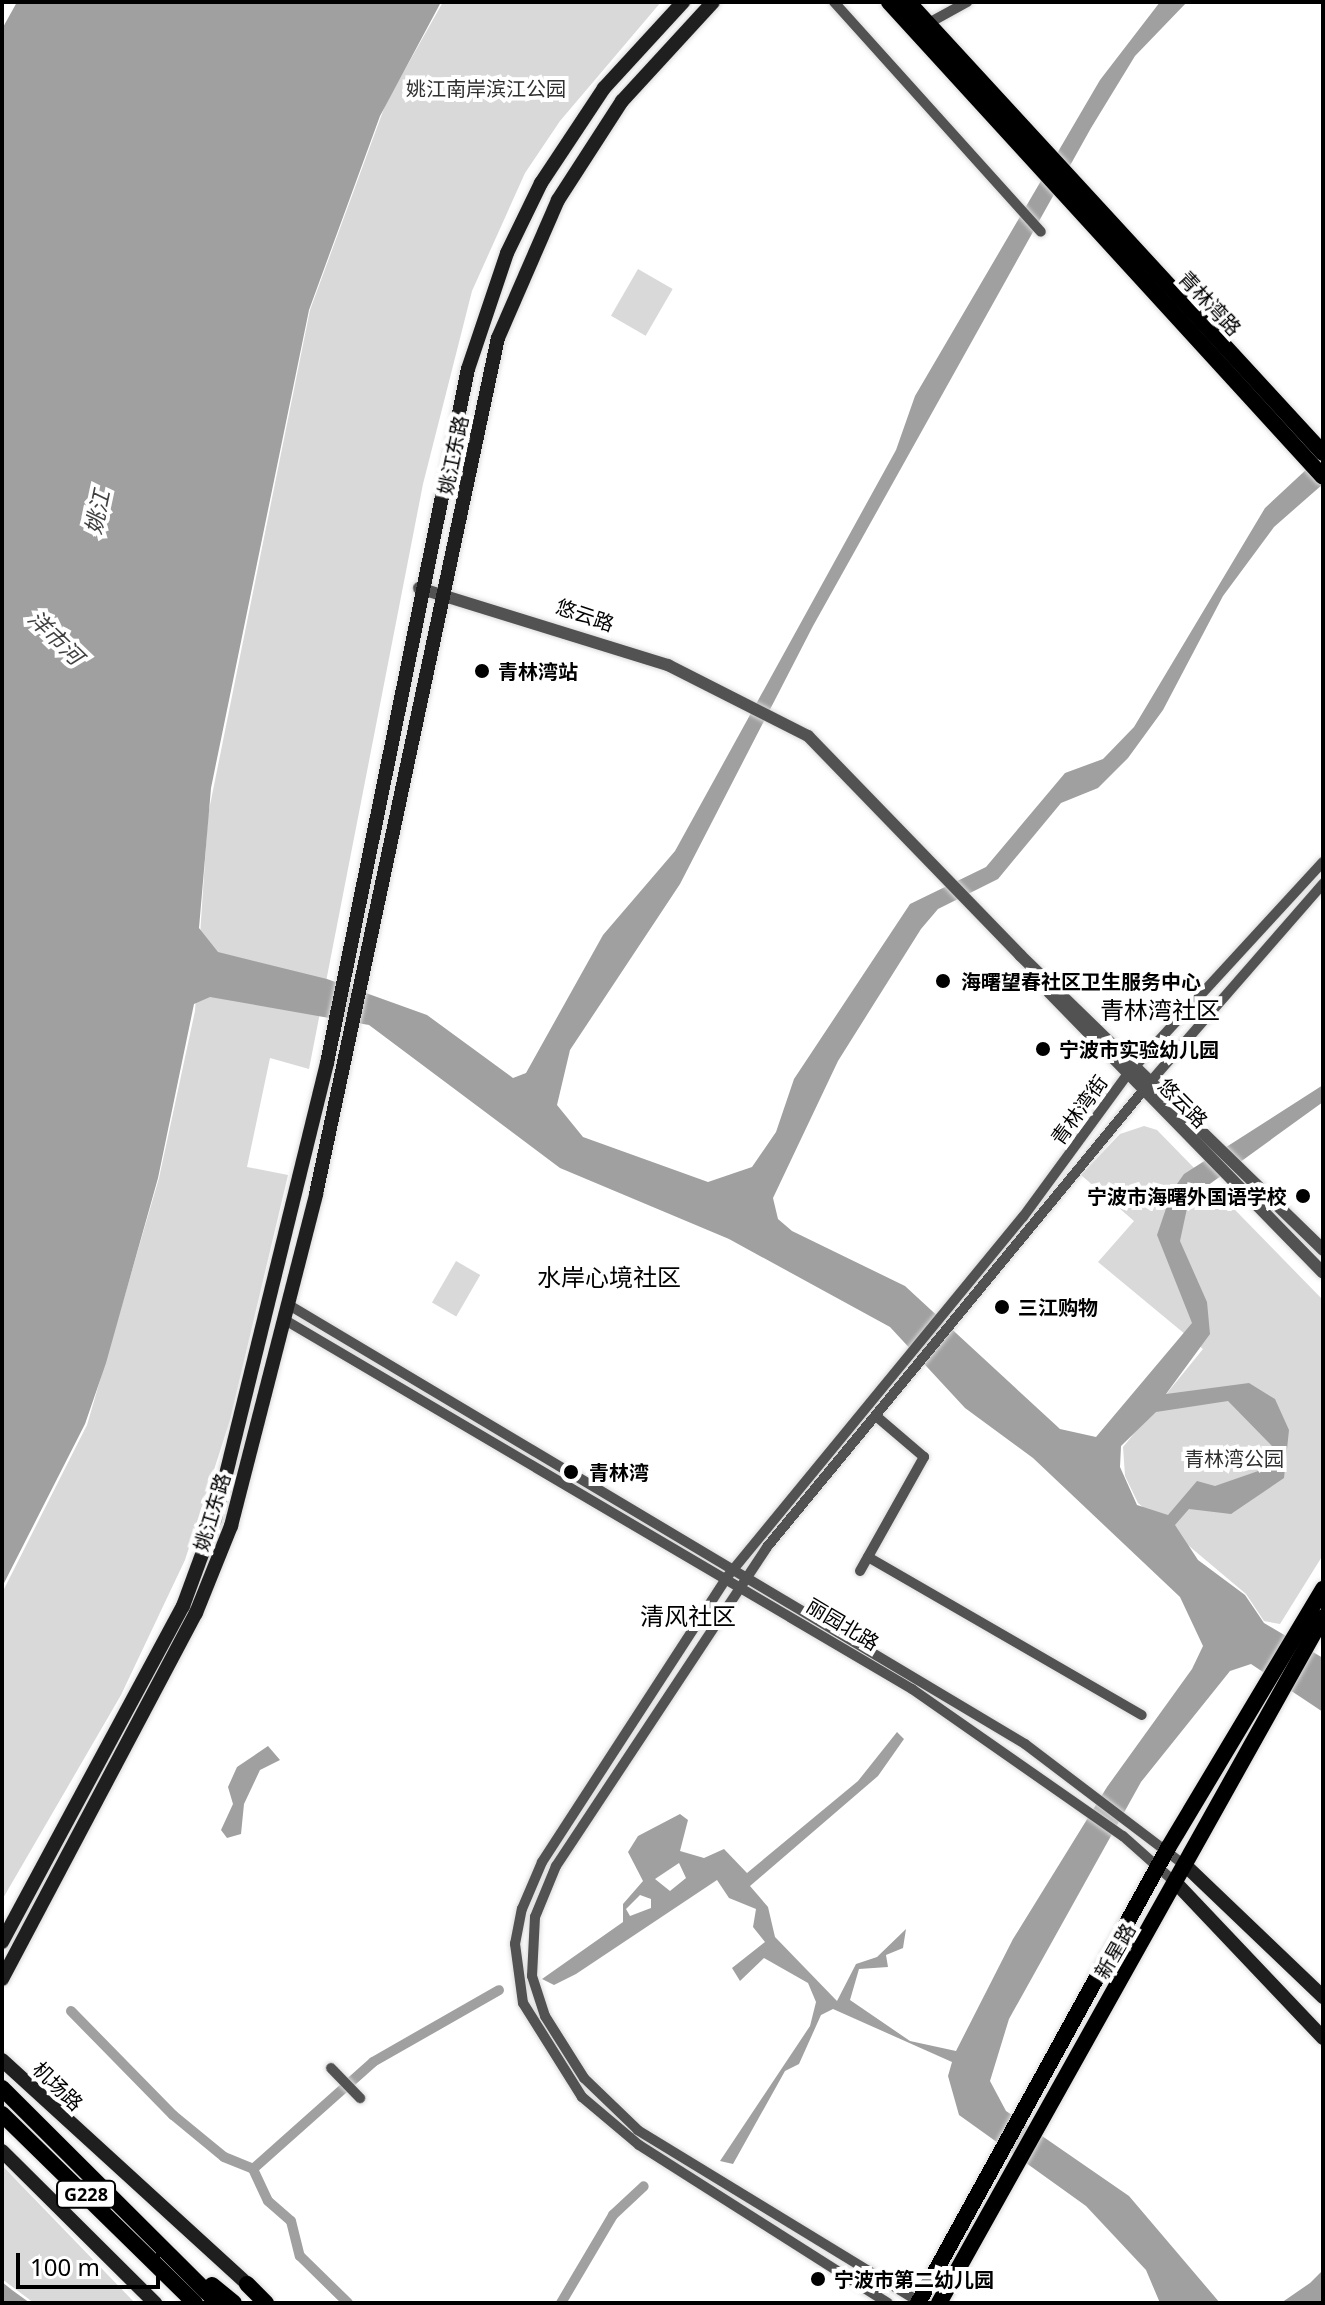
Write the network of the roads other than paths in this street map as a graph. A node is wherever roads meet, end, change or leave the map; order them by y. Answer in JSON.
{"nodes":[{"id":1,"x":683,"y":2,"type":"edge"},
{"id":2,"x":713,"y":2,"type":"edge"},
{"id":3,"x":834,"y":2,"type":"edge"},
{"id":4,"x":889,"y":2,"type":"edge"},
{"id":5,"x":908,"y":2,"type":"edge"},
{"id":6,"x":967,"y":2,"type":"edge"},
{"id":7,"x":927,"y":24,"type":"junction"},
{"id":8,"x":1063,"y":186,"type":"junction"},
{"id":9,"x":1041,"y":232,"type":"dead end"},
{"id":10,"x":1316,"y":458,"type":"edge"},
{"id":11,"x":1323,"y":477,"type":"edge"},
{"id":12,"x":419,"y":588,"type":"junction"},
{"id":13,"x":445,"y":595,"type":"junction"},
{"id":14,"x":1323,"y":862,"type":"edge"},
{"id":15,"x":1323,"y":884,"type":"edge"},
{"id":16,"x":1131,"y":1070,"type":"junction"},
{"id":17,"x":1147,"y":1086,"type":"junction"},
{"id":18,"x":1323,"y":1250,"type":"edge"},
{"id":19,"x":1323,"y":1273,"type":"edge"},
{"id":20,"x":289,"y":1305,"type":"junction"},
{"id":21,"x":285,"y":1320,"type":"junction"},
{"id":22,"x":876,"y":1416,"type":"junction"},
{"id":23,"x":868,"y":1557,"type":"junction"},
{"id":24,"x":736,"y":1565,"type":"junction"},
{"id":25,"x":860,"y":1571,"type":"dead end"},
{"id":26,"x":749,"y":1574,"type":"junction"},
{"id":27,"x":727,"y":1577,"type":"junction"},
{"id":28,"x":741,"y":1585,"type":"junction"},
{"id":29,"x":1323,"y":1589,"type":"edge"},
{"id":30,"x":1323,"y":1617,"type":"edge"},
{"id":31,"x":1305,"y":1630,"type":"junction"},
{"id":32,"x":1277,"y":1678,"type":"junction"},
{"id":33,"x":1142,"y":1715,"type":"dead end"},
{"id":34,"x":1168,"y":1848,"type":"junction"},
{"id":35,"x":1186,"y":1866,"type":"junction"},
{"id":36,"x":1158,"y":1867,"type":"junction"},
{"id":37,"x":1176,"y":1883,"type":"junction"},
{"id":38,"x":2,"y":1942,"type":"edge"},
{"id":39,"x":2,"y":1979,"type":"edge"},
{"id":40,"x":1323,"y":1997,"type":"edge"},
{"id":41,"x":1323,"y":2038,"type":"edge"},
{"id":42,"x":2,"y":2060,"type":"edge"},
{"id":43,"x":331,"y":2068,"type":"dead end"},
{"id":44,"x":2,"y":2088,"type":"edge"},
{"id":45,"x":360,"y":2098,"type":"dead end"},
{"id":46,"x":2,"y":2114,"type":"edge"},
{"id":47,"x":2,"y":2151,"type":"edge"},
{"id":48,"x":161,"y":2243,"type":"junction"},
{"id":49,"x":170,"y":2275,"type":"junction"},
{"id":50,"x":247,"y":2284,"type":"joint"},
{"id":51,"x":155,"y":2303,"type":"edge"},
{"id":52,"x":188,"y":2303,"type":"edge"},
{"id":53,"x":195,"y":2303,"type":"edge"},
{"id":54,"x":218,"y":2303,"type":"edge"},
{"id":55,"x":234,"y":2303,"type":"edge"},
{"id":56,"x":266,"y":2303,"type":"edge"},
{"id":57,"x":888,"y":2303,"type":"edge"},
{"id":58,"x":919,"y":2303,"type":"edge"},
{"id":59,"x":939,"y":2303,"type":"edge"}],
"edges":[{"from":1,"to":12,"type":"main road","name":"姚江东路"},
{"from":2,"to":13,"type":"main road","name":"姚江东路"},
{"from":3,"to":9,"type":"street"},
{"from":4,"to":8,"type":"main road"},
{"from":5,"to":7,"type":"main road"},
{"from":6,"to":7,"type":"street"},
{"from":7,"to":8,"type":"main road"},
{"from":8,"to":10,"type":"main road","name":"青林湾路"},
{"from":10,"to":11,"type":"main road","name":"青林湾路"},
{"from":12,"to":13,"type":"street","name":"悠云路"},
{"from":12,"to":38,"type":"main road","name":"姚江东路"},
{"from":13,"to":16,"type":"street","name":"悠云路"},
{"from":13,"to":20,"type":"main road","name":"姚江东路"},
{"from":14,"to":16,"type":"street","name":"青林湾街"},
{"from":15,"to":17,"type":"street","name":"青林湾街"},
{"from":16,"to":17,"type":"street","name":"悠云路"},
{"from":16,"to":24,"type":"street","name":"青林湾街"},
{"from":17,"to":18,"type":"street","name":"悠云路"},
{"from":17,"to":19,"type":"street","name":"悠云路"},
{"from":17,"to":22,"type":"street","name":"青林湾街"},
{"from":20,"to":21,"type":"main road","name":"姚江东路"},
{"from":20,"to":24,"type":"street","name":"丽园北路"},
{"from":21,"to":27,"type":"street","name":"丽园北路"},
{"from":21,"to":39,"type":"main road","name":"姚江东路"},
{"from":22,"to":23,"type":"street"},
{"from":22,"to":26,"type":"street","name":"青林湾街"},
{"from":23,"to":25,"type":"street"},
{"from":23,"to":33,"type":"street"},
{"from":24,"to":26,"type":"street","name":"丽园北路"},
{"from":24,"to":27,"type":"street","name":"青林湾街"},
{"from":26,"to":28,"type":"street","name":"青林湾街"},
{"from":26,"to":34,"type":"street","name":"丽园北路"},
{"from":27,"to":28,"type":"street","name":"丽园北路"},
{"from":27,"to":57,"type":"street","name":"青林湾街"},
{"from":28,"to":36,"type":"street","name":"丽园北路"},
{"from":28,"to":58,"type":"street","name":"青林湾街"},
{"from":29,"to":31,"type":"main road","name":"新星路"},
{"from":30,"to":31,"type":"main road","name":"新星路"},
{"from":31,"to":32,"type":"main road","name":"新星路"},
{"from":32,"to":34,"type":"main road","name":"新星路"},
{"from":32,"to":35,"type":"main road","name":"新星路"},
{"from":34,"to":35,"type":"street","name":"丽园北路"},
{"from":34,"to":36,"type":"main road","name":"新星路"},
{"from":35,"to":37,"type":"main road","name":"新星路"},
{"from":35,"to":40,"type":"main road","name":"丽园北路"},
{"from":36,"to":37,"type":"street","name":"丽园北路"},
{"from":36,"to":58,"type":"main road","name":"新星路"},
{"from":37,"to":41,"type":"main road","name":"丽园北路"},
{"from":37,"to":59,"type":"main road","name":"新星路"},
{"from":42,"to":50,"type":"main road","name":"机场路"},
{"from":43,"to":45,"type":"street"},
{"from":44,"to":48,"type":"main road","number":"G228"},
{"from":46,"to":49,"type":"main road","number":"G228"},
{"from":47,"to":51,"type":"main road"},
{"from":48,"to":54,"type":"main road","number":"G228"},
{"from":48,"to":55,"type":"main road"},
{"from":49,"to":52,"type":"main road"},
{"from":49,"to":53,"type":"main road","number":"G228"},
{"from":50,"to":56,"type":"main road"}]}
